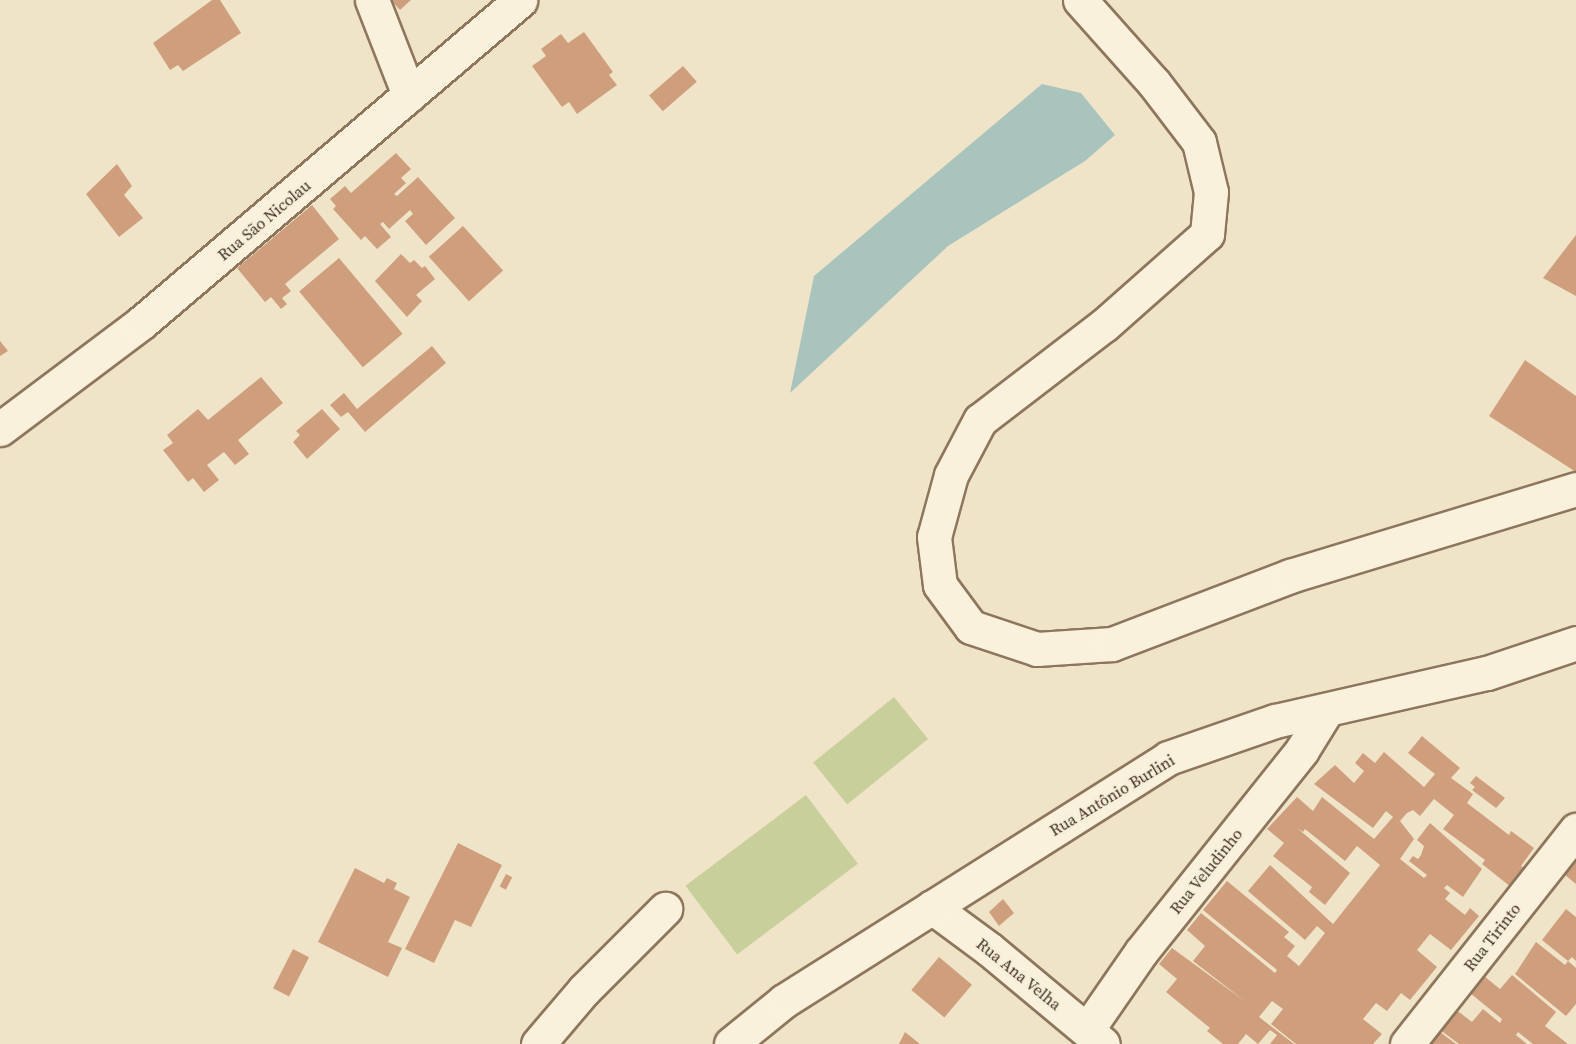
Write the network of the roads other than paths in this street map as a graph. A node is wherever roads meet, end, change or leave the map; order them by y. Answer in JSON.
{"nodes":[{"id":1,"x":372,"y":0,"type":"edge"},
{"id":2,"x":520,"y":0,"type":"edge"},
{"id":3,"x":1080,"y":0,"type":"edge"},
{"id":4,"x":410,"y":95,"type":"junction"},
{"id":5,"x":0,"y":429,"type":"edge"},
{"id":6,"x":1576,"y":489,"type":"edge"},
{"id":7,"x":1576,"y":644,"type":"edge"},
{"id":8,"x":1325,"y":713,"type":"junction"},
{"id":9,"x":1576,"y":830,"type":"edge"},
{"id":10,"x":932,"y":907,"type":"junction"},
{"id":11,"x":665,"y":909,"type":"dead end"},
{"id":12,"x":1095,"y":1037,"type":"edge"},
{"id":13,"x":538,"y":1044,"type":"edge"},
{"id":14,"x":731,"y":1044,"type":"edge"},
{"id":15,"x":1407,"y":1044,"type":"edge"}],
"edges":[{"from":1,"to":4,"type":"street"},
{"from":2,"to":4,"type":"street","name":"Rua São Nicolau"},
{"from":3,"to":6,"type":"street"},
{"from":4,"to":5,"type":"street","name":"Rua São Nicolau"},
{"from":7,"to":8,"type":"street","name":"Rua Antônio Burlini"},
{"from":8,"to":10,"type":"street","name":"Rua Antônio Burlini"},
{"from":8,"to":12,"type":"street","name":"Rua Veludinho"},
{"from":9,"to":15,"type":"street","name":"Rua Tirinto"},
{"from":10,"to":12,"type":"street","name":"Rua Ana Velha"},
{"from":10,"to":14,"type":"street","name":"Rua Antônio Burlini"},
{"from":11,"to":13,"type":"street"}]}
